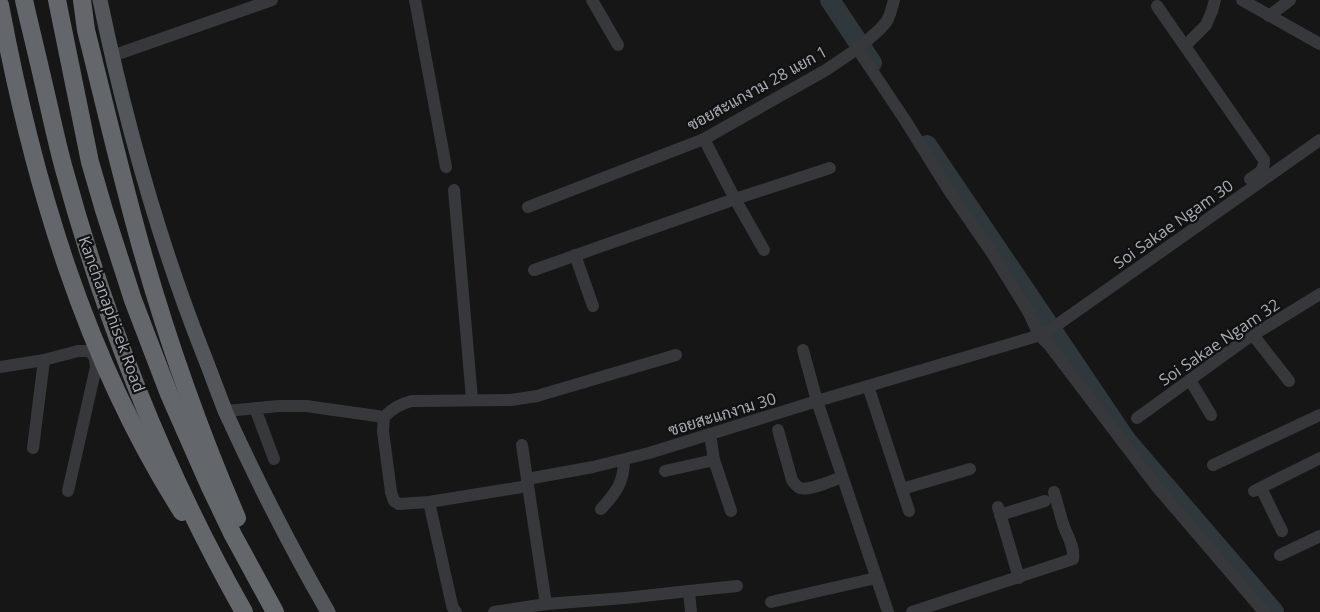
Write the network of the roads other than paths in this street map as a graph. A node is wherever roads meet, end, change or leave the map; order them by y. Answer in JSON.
{"nodes":[{"id":1,"x":24,"y":0,"type":"edge"},
{"id":2,"x":57,"y":0,"type":"edge"},
{"id":3,"x":82,"y":0,"type":"edge"},
{"id":4,"x":100,"y":0,"type":"edge"},
{"id":5,"x":272,"y":0,"type":"edge"},
{"id":6,"x":415,"y":0,"type":"edge"},
{"id":7,"x":592,"y":0,"type":"edge"},
{"id":8,"x":894,"y":0,"type":"edge"},
{"id":9,"x":1215,"y":0,"type":"edge"},
{"id":10,"x":1242,"y":0,"type":"edge"},
{"id":11,"x":1290,"y":0,"type":"edge"},
{"id":12,"x":0,"y":5,"type":"edge"},
{"id":13,"x":1157,"y":6,"type":"dead end"},
{"id":14,"x":1269,"y":16,"type":"junction"},
{"id":15,"x":618,"y":44,"type":"dead end"},
{"id":16,"x":1320,"y":44,"type":"edge"},
{"id":17,"x":1185,"y":46,"type":"junction"},
{"id":18,"x":859,"y":47,"type":"junction"},
{"id":19,"x":112,"y":56,"type":"junction"},
{"id":20,"x":704,"y":139,"type":"junction"},
{"id":21,"x":1320,"y":140,"type":"edge"},
{"id":22,"x":446,"y":167,"type":"dead end"},
{"id":23,"x":830,"y":168,"type":"dead end"},
{"id":24,"x":454,"y":190,"type":"dead end"},
{"id":25,"x":735,"y":199,"type":"junction"},
{"id":26,"x":528,"y":208,"type":"dead end"},
{"id":27,"x":1180,"y":228,"type":"dead end"},
{"id":28,"x":764,"y":250,"type":"dead end"},
{"id":29,"x":575,"y":256,"type":"junction"},
{"id":30,"x":534,"y":270,"type":"dead end"},
{"id":31,"x":1320,"y":294,"type":"edge"},
{"id":32,"x":593,"y":306,"type":"dead end"},
{"id":33,"x":1041,"y":334,"type":"junction"},
{"id":34,"x":1254,"y":335,"type":"junction"},
{"id":35,"x":803,"y":350,"type":"dead end"},
{"id":36,"x":676,"y":355,"type":"dead end"},
{"id":37,"x":44,"y":360,"type":"junction"},
{"id":38,"x":0,"y":367,"type":"edge"},
{"id":39,"x":1190,"y":380,"type":"junction"},
{"id":40,"x":1289,"y":381,"type":"dead end"},
{"id":41,"x":868,"y":386,"type":"junction"},
{"id":42,"x":472,"y":400,"type":"junction"},
{"id":43,"x":817,"y":401,"type":"junction"},
{"id":44,"x":255,"y":408,"type":"junction"},
{"id":45,"x":226,"y":411,"type":"junction"},
{"id":46,"x":1211,"y":415,"type":"dead end"},
{"id":47,"x":1320,"y":415,"type":"edge"},
{"id":48,"x":384,"y":418,"type":"junction"},
{"id":49,"x":1137,"y":418,"type":"dead end"},
{"id":50,"x":778,"y":430,"type":"dead end"},
{"id":51,"x":710,"y":434,"type":"junction"},
{"id":52,"x":522,"y":445,"type":"dead end"},
{"id":53,"x":34,"y":448,"type":"dead end"},
{"id":54,"x":1320,"y":458,"type":"edge"},
{"id":55,"x":274,"y":460,"type":"dead end"},
{"id":56,"x":624,"y":460,"type":"junction"},
{"id":57,"x":714,"y":460,"type":"junction"},
{"id":58,"x":1213,"y":465,"type":"dead end"},
{"id":59,"x":970,"y":469,"type":"dead end"},
{"id":60,"x":665,"y":471,"type":"dead end"},
{"id":61,"x":842,"y":476,"type":"junction"},
{"id":62,"x":528,"y":483,"type":"junction"},
{"id":63,"x":902,"y":489,"type":"junction"},
{"id":64,"x":68,"y":491,"type":"dead end"},
{"id":65,"x":429,"y":502,"type":"junction"},
{"id":66,"x":601,"y":509,"type":"dead end"},
{"id":67,"x":731,"y":511,"type":"dead end"},
{"id":68,"x":909,"y":511,"type":"dead end"},
{"id":69,"x":1282,"y":531,"type":"dead end"},
{"id":70,"x":1320,"y":536,"type":"edge"},
{"id":71,"x":1280,"y":555,"type":"dead end"},
{"id":72,"x":876,"y":578,"type":"junction"},
{"id":73,"x":1019,"y":578,"type":"junction"},
{"id":74,"x":738,"y":586,"type":"dead end"},
{"id":75,"x":689,"y":591,"type":"junction"},
{"id":76,"x":771,"y":602,"type":"dead end"},
{"id":77,"x":546,"y":604,"type":"junction"},
{"id":78,"x":240,"y":605,"type":"edge"},
{"id":79,"x":452,"y":611,"type":"edge"},
{"id":80,"x":276,"y":612,"type":"edge"},
{"id":81,"x":328,"y":612,"type":"edge"},
{"id":82,"x":494,"y":612,"type":"edge"},
{"id":83,"x":691,"y":612,"type":"edge"},
{"id":84,"x":888,"y":612,"type":"edge"},
{"id":85,"x":912,"y":612,"type":"edge"},
{"id":86,"x":1264,"y":612,"type":"edge"}],
"edges":[{"from":1,"to":78,"type":"highway","name":"Kanchanaphisek Road"},
{"from":2,"to":80,"type":"highway","name":"Kanchanaphisek Road"},
{"from":3,"to":80,"type":"highway"},
{"from":4,"to":19,"type":"main road"},
{"from":5,"to":19,"type":"street"},
{"from":6,"to":22,"type":"street"},
{"from":7,"to":15,"type":"street"},
{"from":8,"to":18,"type":"street","name":"ซอยสะแกงาม 28 แยก 1"},
{"from":9,"to":17,"type":"street"},
{"from":10,"to":14,"type":"street"},
{"from":11,"to":14,"type":"street"},
{"from":12,"to":78,"type":"highway"},
{"from":13,"to":17,"type":"street"},
{"from":14,"to":16,"type":"street"},
{"from":17,"to":27,"type":"street"},
{"from":18,"to":20,"type":"street","name":"ซอยสะแกงาม 28 แยก 1"},
{"from":18,"to":33,"type":"street"},
{"from":19,"to":45,"type":"main road"},
{"from":20,"to":25,"type":"street"},
{"from":20,"to":26,"type":"street","name":"ซอยสะแกงาม 28 แยก 1"},
{"from":21,"to":33,"type":"street","name":"Soi Sakae Ngam 30"},
{"from":23,"to":25,"type":"street"},
{"from":24,"to":42,"type":"street"},
{"from":25,"to":28,"type":"street"},
{"from":25,"to":29,"type":"street"},
{"from":29,"to":30,"type":"street"},
{"from":29,"to":32,"type":"street"},
{"from":31,"to":34,"type":"street","name":"Soi Sakae Ngam 32"},
{"from":33,"to":41,"type":"street","name":"ซอยสะแกงาม 30"},
{"from":33,"to":86,"type":"street"},
{"from":34,"to":39,"type":"street","name":"Soi Sakae Ngam 32"},
{"from":34,"to":40,"type":"street"},
{"from":35,"to":43,"type":"street"},
{"from":36,"to":42,"type":"street"},
{"from":37,"to":38,"type":"street"},
{"from":37,"to":53,"type":"street"},
{"from":37,"to":64,"type":"street"},
{"from":39,"to":46,"type":"street"},
{"from":39,"to":49,"type":"street","name":"Soi Sakae Ngam 32"},
{"from":41,"to":43,"type":"street","name":"ซอยสะแกงาม 30"},
{"from":41,"to":63,"type":"street"},
{"from":42,"to":48,"type":"street"},
{"from":43,"to":51,"type":"street","name":"ซอยสะแกงาม 30"},
{"from":43,"to":61,"type":"street"},
{"from":44,"to":45,"type":"street"},
{"from":44,"to":48,"type":"street"},
{"from":44,"to":55,"type":"street"},
{"from":45,"to":81,"type":"main road"},
{"from":47,"to":58,"type":"street"},
{"from":48,"to":65,"type":"street","name":"ซอยสะแกงาม 30"},
{"from":50,"to":61,"type":"street"},
{"from":51,"to":56,"type":"street","name":"ซอยสะแกงาม 30"},
{"from":51,"to":57,"type":"street"},
{"from":52,"to":62,"type":"street"},
{"from":54,"to":69,"type":"street"},
{"from":56,"to":62,"type":"street","name":"ซอยสะแกงาม 30"},
{"from":56,"to":66,"type":"street"},
{"from":57,"to":60,"type":"street"},
{"from":57,"to":67,"type":"street"},
{"from":59,"to":63,"type":"street"},
{"from":61,"to":72,"type":"street"},
{"from":62,"to":65,"type":"street","name":"ซอยสะแกงาม 30"},
{"from":62,"to":77,"type":"street"},
{"from":63,"to":68,"type":"street"},
{"from":65,"to":79,"type":"street"},
{"from":70,"to":71,"type":"street"},
{"from":72,"to":76,"type":"street"},
{"from":72,"to":84,"type":"street"},
{"from":73,"to":73,"type":"street"},
{"from":73,"to":85,"type":"street"},
{"from":74,"to":75,"type":"street"},
{"from":75,"to":77,"type":"street"},
{"from":75,"to":83,"type":"street"},
{"from":77,"to":82,"type":"street"}]}
